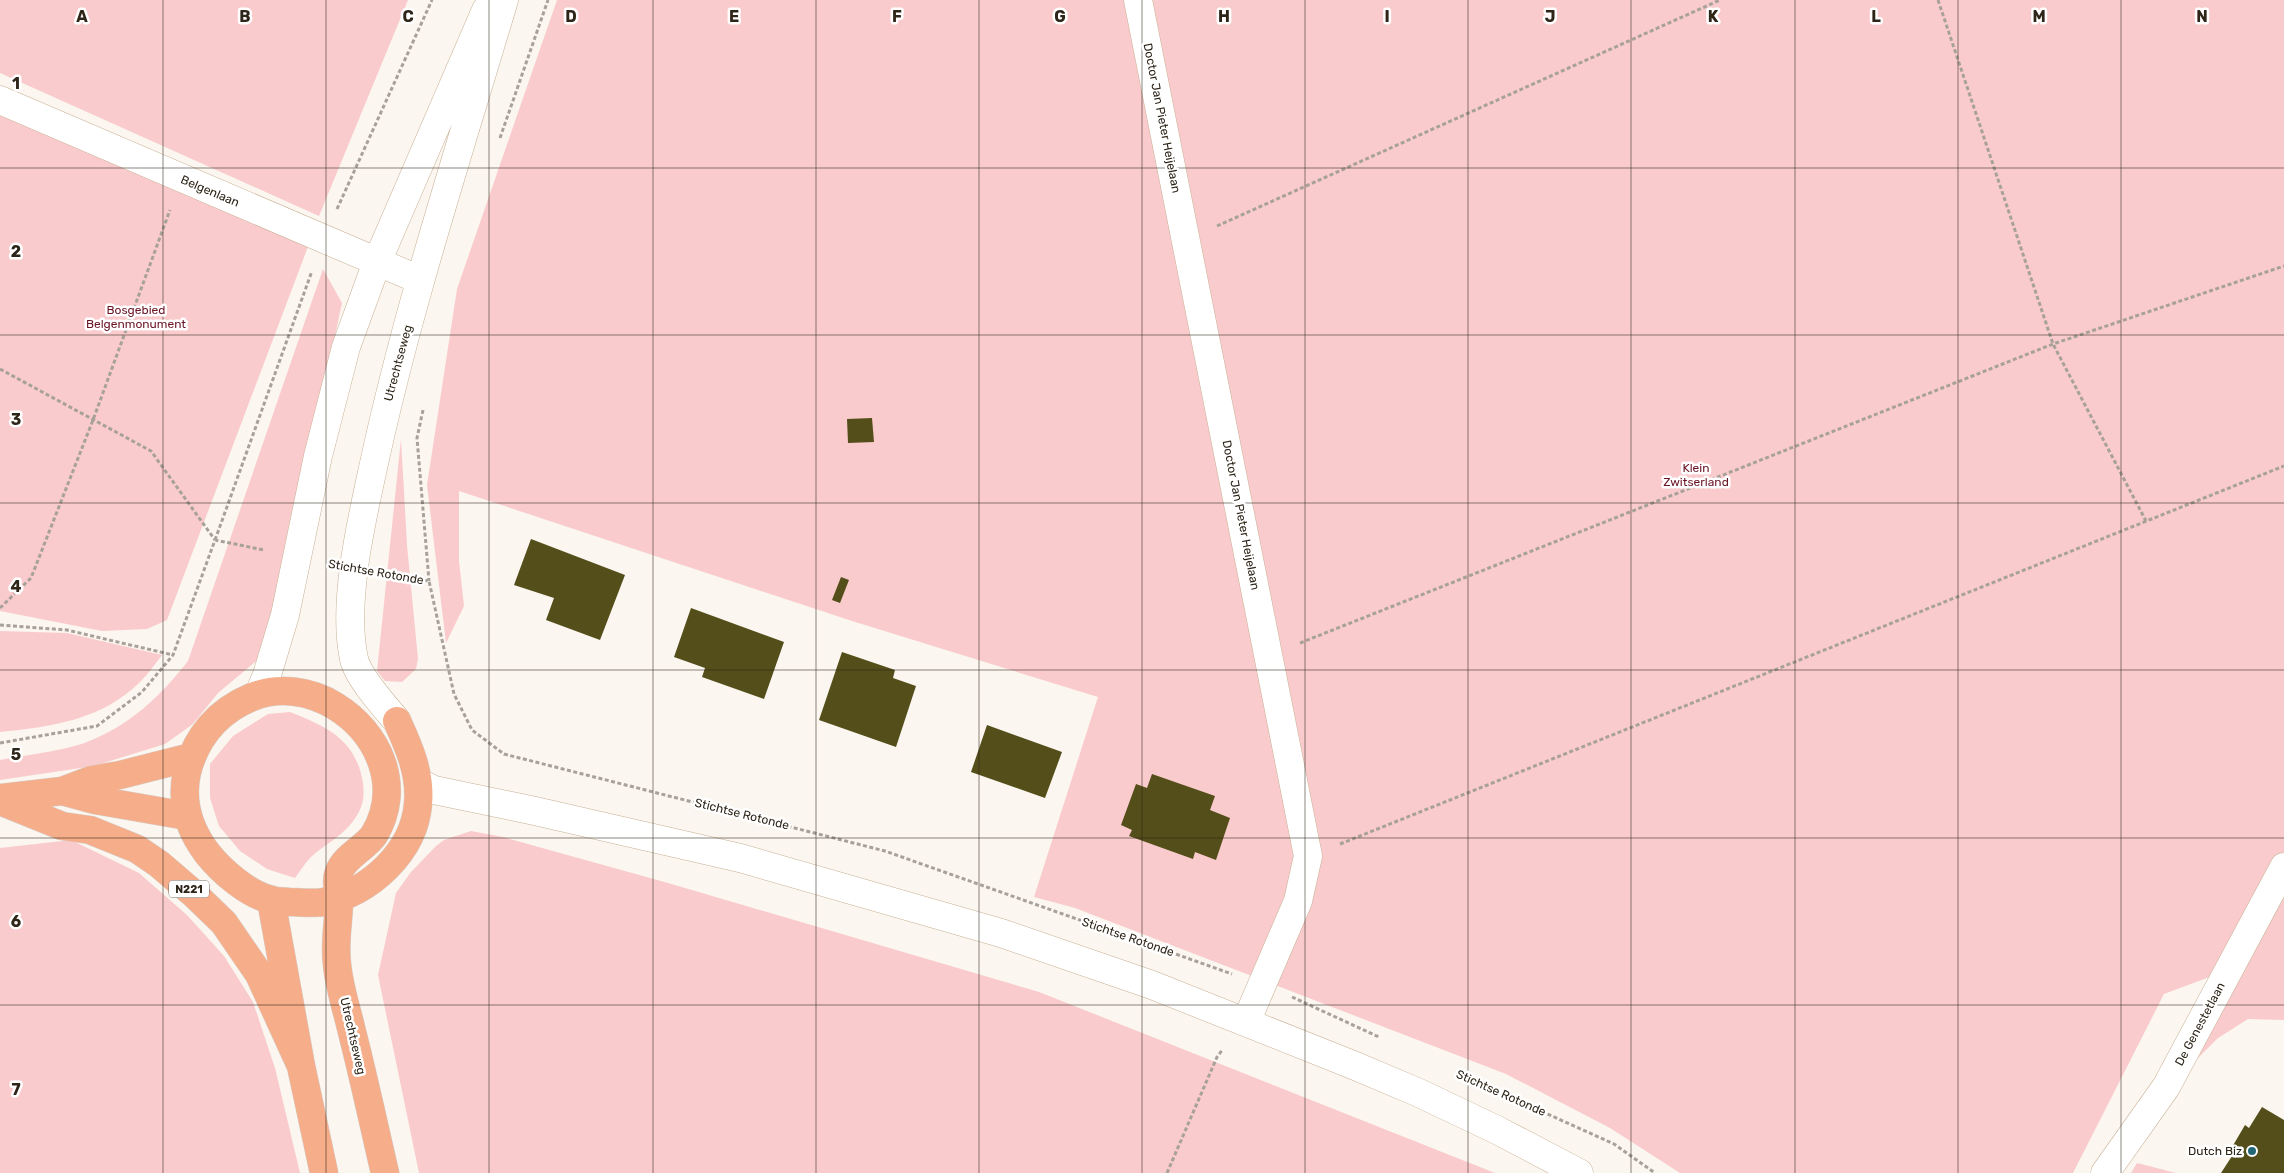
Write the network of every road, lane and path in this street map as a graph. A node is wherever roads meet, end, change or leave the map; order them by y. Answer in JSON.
{"nodes":[{"id":1,"x":432,"y":0,"type":"edge"},
{"id":2,"x":490,"y":0,"type":"edge"},
{"id":3,"x":504,"y":0,"type":"edge"},
{"id":4,"x":548,"y":0,"type":"edge"},
{"id":5,"x":1138,"y":0,"type":"edge"},
{"id":6,"x":1720,"y":0,"type":"edge"},
{"id":7,"x":1938,"y":0,"type":"edge"},
{"id":8,"x":0,"y":100,"type":"edge"},
{"id":9,"x":496,"y":147,"type":"dead end"},
{"id":10,"x":182,"y":179,"type":"junction"},
{"id":11,"x":1186,"y":239,"type":"junction"},
{"id":12,"x":323,"y":240,"type":"junction"},
{"id":13,"x":377,"y":262,"type":"junction"},
{"id":14,"x":2284,"y":266,"type":"edge"},
{"id":15,"x":420,"y":280,"type":"junction"},
{"id":16,"x":2053,"y":344,"type":"junction"},
{"id":17,"x":0,"y":369,"type":"edge"},
{"id":18,"x":425,"y":400,"type":"dead end"},
{"id":19,"x":92,"y":420,"type":"junction"},
{"id":20,"x":2284,"y":466,"type":"edge"},
{"id":21,"x":2146,"y":521,"type":"junction"},
{"id":22,"x":215,"y":540,"type":"junction"},
{"id":23,"x":296,"y":556,"type":"junction"},
{"id":24,"x":355,"y":569,"type":"junction"},
{"id":25,"x":428,"y":581,"type":"junction"},
{"id":26,"x":0,"y":608,"type":"edge"},
{"id":27,"x":0,"y":625,"type":"edge"},
{"id":28,"x":174,"y":655,"type":"junction"},
{"id":29,"x":1269,"y":655,"type":"junction"},
{"id":30,"x":259,"y":694,"type":"junction"},
{"id":31,"x":397,"y":721,"type":"joint"},
{"id":32,"x":0,"y":743,"type":"edge"},
{"id":33,"x":191,"y":757,"type":"junction"},
{"id":34,"x":383,"y":759,"type":"junction"},
{"id":35,"x":418,"y":782,"type":"junction"},
{"id":36,"x":62,"y":791,"type":"junction"},
{"id":37,"x":0,"y":800,"type":"edge"},
{"id":38,"x":187,"y":816,"type":"junction"},
{"id":39,"x":1308,"y":856,"type":"junction"},
{"id":40,"x":2284,"y":868,"type":"edge"},
{"id":41,"x":339,"y":897,"type":"junction"},
{"id":42,"x":271,"y":900,"type":"junction"},
{"id":43,"x":1263,"y":984,"type":"junction"},
{"id":44,"x":1246,"y":1022,"type":"junction"},
{"id":45,"x":1380,"y":1038,"type":"dead end"},
{"id":46,"x":301,"y":1066,"type":"junction"},
{"id":47,"x":1506,"y":1095,"type":"dead end"},
{"id":48,"x":324,"y":1173,"type":"edge"},
{"id":49,"x":385,"y":1173,"type":"edge"},
{"id":50,"x":1167,"y":1173,"type":"edge"},
{"id":51,"x":1579,"y":1173,"type":"edge"},
{"id":52,"x":1655,"y":1173,"type":"edge"},
{"id":53,"x":2105,"y":1173,"type":"edge"}],
"edges":[{"from":1,"to":12,"type":"path"},
{"from":2,"to":13,"type":"street"},
{"from":3,"to":15,"type":"street","name":"Utrechtseweg"},
{"from":4,"to":9,"type":"path"},
{"from":5,"to":11,"type":"street","name":"Doctor Jan Pieter Heijelaan"},
{"from":6,"to":11,"type":"path"},
{"from":7,"to":16,"type":"path"},
{"from":8,"to":10,"type":"street","name":"Belgenlaan"},
{"from":10,"to":12,"type":"street","name":"Belgenlaan"},
{"from":10,"to":19,"type":"path"},
{"from":11,"to":29,"type":"street","name":"Doctor Jan Pieter Heijelaan"},
{"from":12,"to":13,"type":"street","name":"Belgenlaan"},
{"from":12,"to":22,"type":"path"},
{"from":13,"to":15,"type":"street","name":"Belgenlaan"},
{"from":13,"to":23,"type":"street"},
{"from":14,"to":16,"type":"path"},
{"from":15,"to":24,"type":"street","name":"Utrechtseweg"},
{"from":16,"to":21,"type":"path"},
{"from":16,"to":29,"type":"path"},
{"from":17,"to":19,"type":"path"},
{"from":18,"to":25,"type":"path"},
{"from":19,"to":22,"type":"path"},
{"from":19,"to":26,"type":"path"},
{"from":20,"to":21,"type":"path"},
{"from":21,"to":39,"type":"path"},
{"from":22,"to":23,"type":"path"},
{"from":22,"to":28,"type":"path"},
{"from":23,"to":30,"type":"street"},
{"from":24,"to":25,"type":"path","name":"Stichtse Rotonde"},
{"from":24,"to":31,"type":"street","name":"Utrechtseweg"},
{"from":25,"to":43,"type":"path","name":"Stichtse Rotonde"},
{"from":27,"to":28,"type":"path"},
{"from":28,"to":32,"type":"path"},
{"from":29,"to":39,"type":"street","name":"Doctor Jan Pieter Heijelaan"},
{"from":30,"to":33,"type":"main road","number":"N221"},
{"from":30,"to":34,"type":"main road","number":"N221"},
{"from":31,"to":35,"type":"main road","number":"N221"},
{"from":33,"to":36,"type":"main road","number":"N221"},
{"from":33,"to":38,"type":"main road","number":"N221"},
{"from":34,"to":35,"type":"main road","number":"N221"},
{"from":34,"to":41,"type":"main road","number":"N221"},
{"from":35,"to":41,"type":"main road","number":"N221"},
{"from":35,"to":44,"type":"street"},
{"from":36,"to":37,"type":"main road","number":"N221"},
{"from":36,"to":38,"type":"main road","number":"N221"},
{"from":37,"to":46,"type":"main road","number":"N221"},
{"from":38,"to":42,"type":"main road","number":"N221"},
{"from":39,"to":43,"type":"street","name":"Doctor Jan Pieter Heijelaan"},
{"from":40,"to":53,"type":"street","name":"De Genestetlaan"},
{"from":41,"to":42,"type":"main road","number":"N221"},
{"from":41,"to":49,"type":"main road","name":"Utrechtseweg","number":"N221"},
{"from":42,"to":46,"type":"main road","number":"N221"},
{"from":43,"to":44,"type":"street","name":"Doctor Jan Pieter Heijelaan"},
{"from":43,"to":45,"type":"path","name":"Stichtse Rotonde"},
{"from":44,"to":50,"type":"path"},
{"from":44,"to":51,"type":"street"},
{"from":46,"to":48,"type":"main road","number":"N221"},
{"from":47,"to":52,"type":"path","name":"Stichtse Rotonde"}]}
